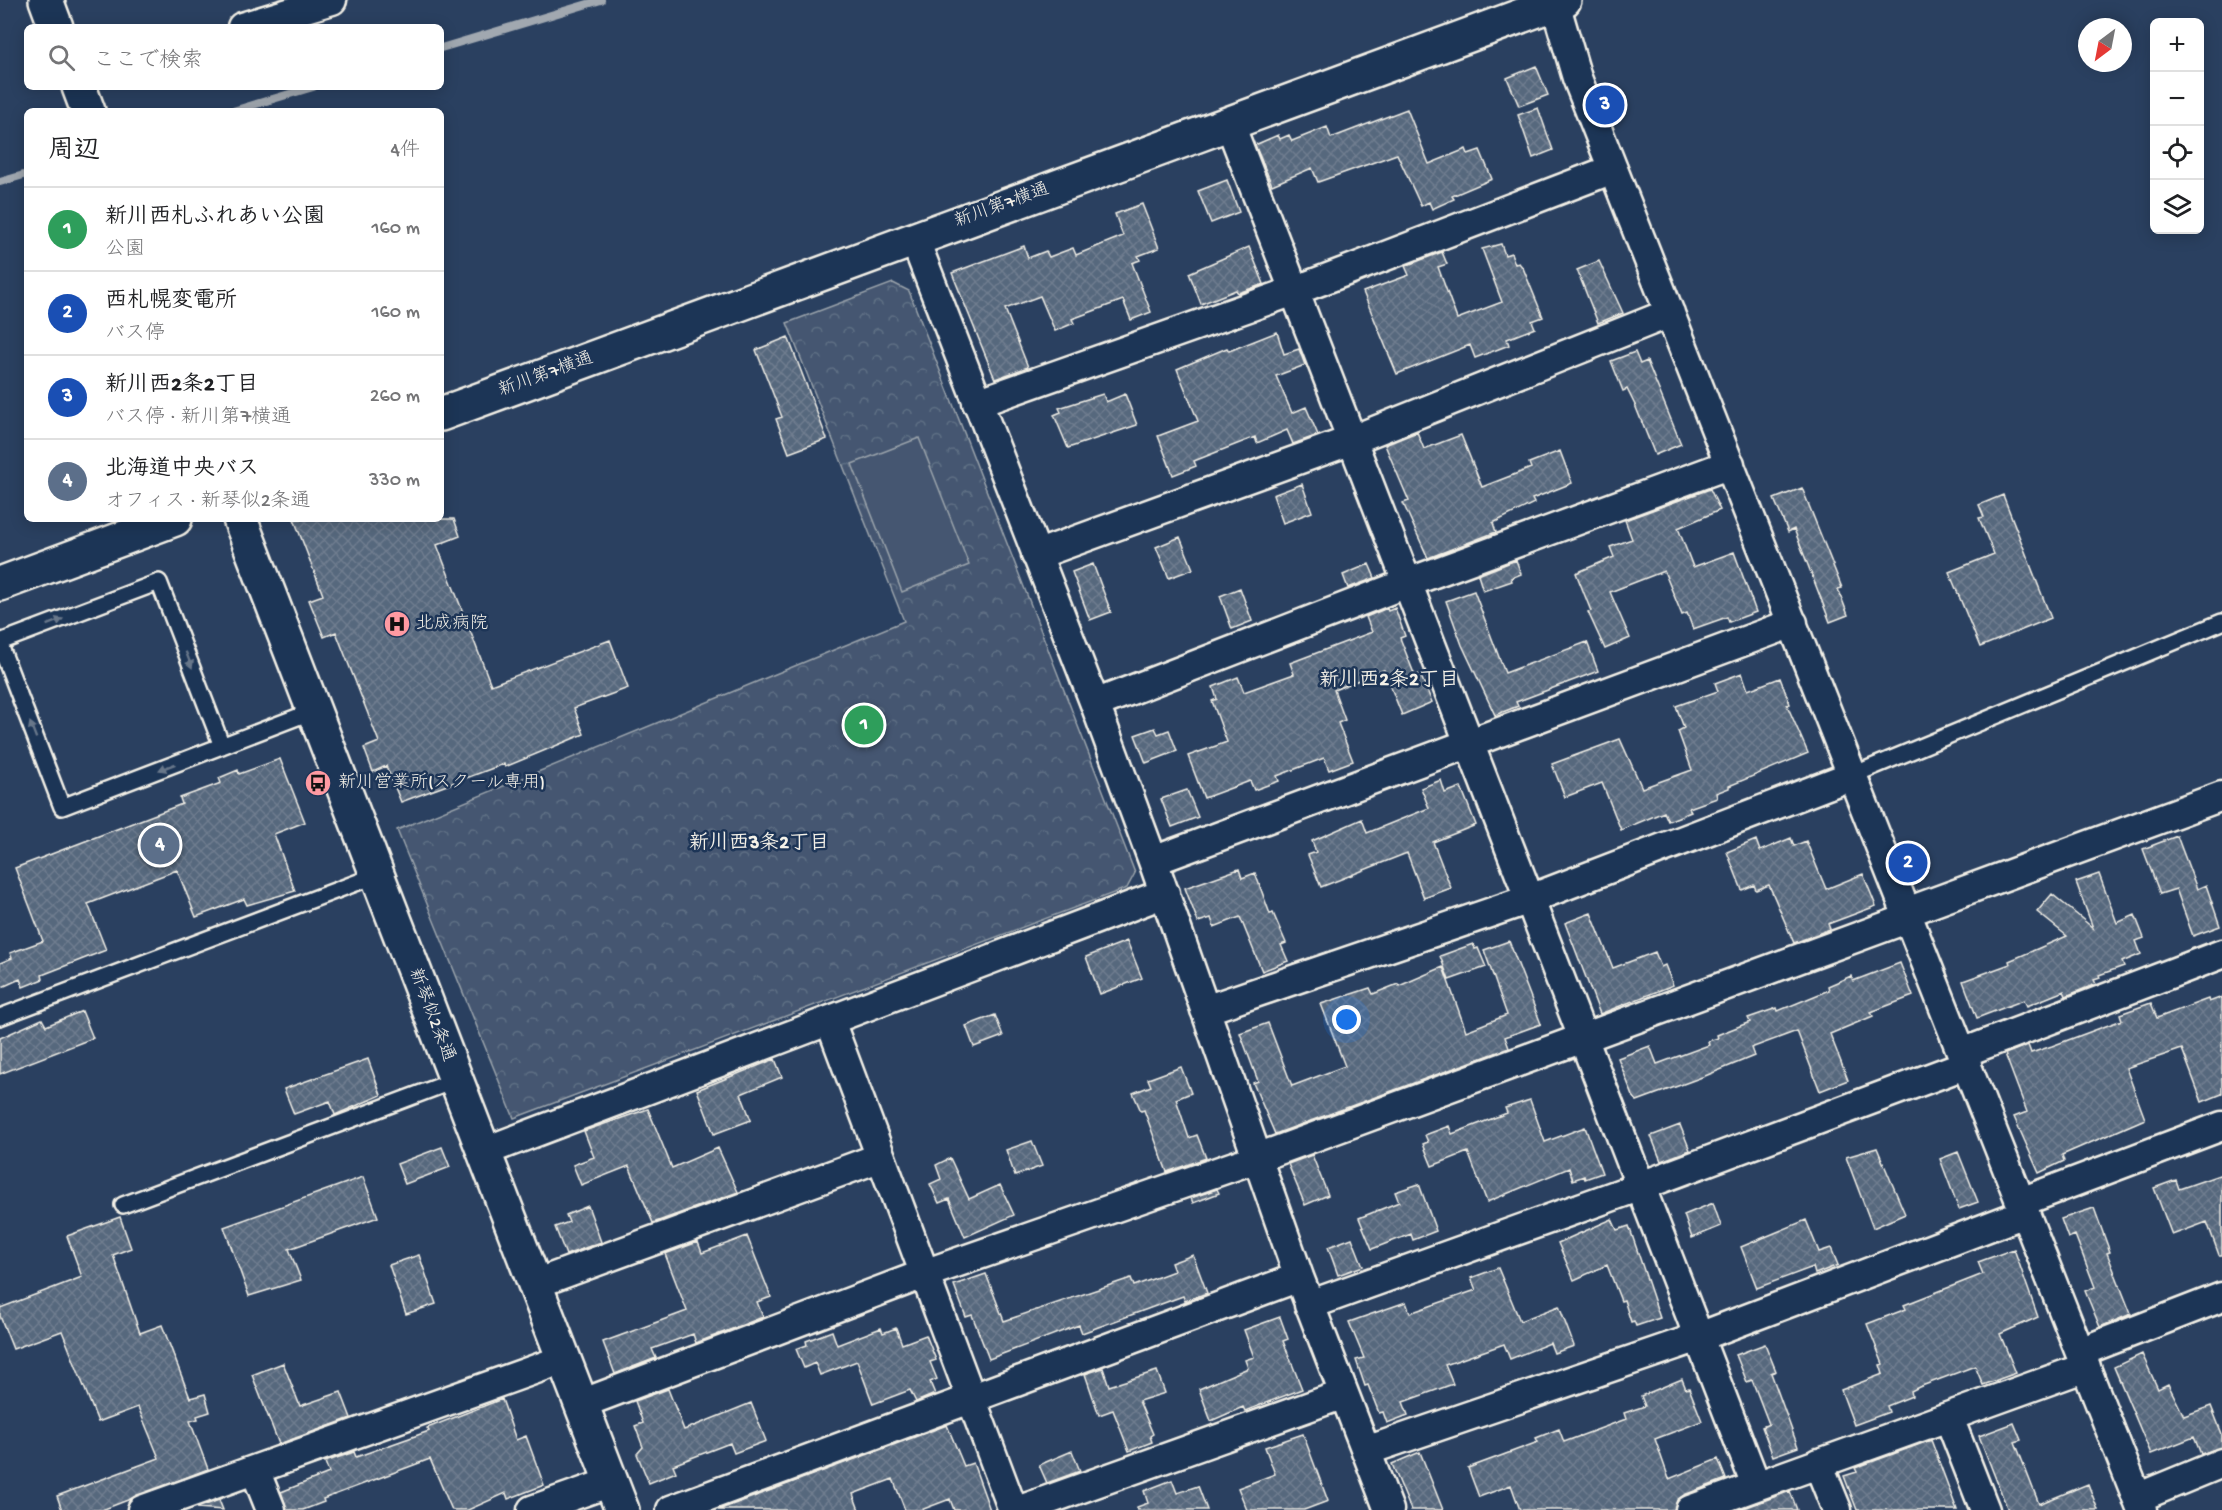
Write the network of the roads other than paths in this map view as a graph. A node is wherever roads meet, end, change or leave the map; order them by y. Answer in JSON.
{"nodes":[{"id":1,"x":46,"y":0,"type":"edge"},
{"id":2,"x":332,"y":0,"type":"edge"},
{"id":3,"x":1558,"y":1,"type":"edge"},
{"id":4,"x":55,"y":24,"type":"edge"},
{"id":5,"x":252,"y":24,"type":"edge"},
{"id":6,"x":80,"y":90,"type":"edge"},
{"id":7,"x":87,"y":108,"type":"edge"},
{"id":8,"x":1229,"y":122,"type":"junction"},
{"id":9,"x":1613,"y":169,"type":"junction"},
{"id":10,"x":914,"y":238,"type":"junction"},
{"id":11,"x":1294,"y":291,"type":"junction"},
{"id":12,"x":1670,"y":313,"type":"junction"},
{"id":13,"x":977,"y":403,"type":"junction"},
{"id":14,"x":444,"y":413,"type":"edge"},
{"id":15,"x":1352,"y":440,"type":"junction"},
{"id":16,"x":1730,"y":464,"type":"junction"},
{"id":17,"x":167,"y":522,"type":"edge"},
{"id":18,"x":241,"y":522,"type":"edge"},
{"id":19,"x":1036,"y":555,"type":"junction"},
{"id":20,"x":1407,"y":583,"type":"junction"},
{"id":21,"x":0,"y":584,"type":"edge"},
{"id":22,"x":1792,"y":622,"type":"junction"},
{"id":23,"x":2222,"y":622,"type":"edge"},
{"id":24,"x":0,"y":644,"type":"edge"},
{"id":25,"x":1095,"y":704,"type":"junction"},
{"id":26,"x":313,"y":711,"type":"junction"},
{"id":27,"x":1469,"y":742,"type":"junction"},
{"id":28,"x":222,"y":746,"type":"junction"},
{"id":29,"x":1853,"y":775,"type":"junction"},
{"id":30,"x":2222,"y":796,"type":"edge"},
{"id":31,"x":1153,"y":861,"type":"junction"},
{"id":32,"x":377,"y":875,"type":"junction"},
{"id":33,"x":1165,"y":893,"type":"junction"},
{"id":34,"x":1530,"y":899,"type":"junction"},
{"id":35,"x":1908,"y":915,"type":"junction"},
{"id":36,"x":2222,"y":954,"type":"edge"},
{"id":37,"x":1205,"y":1010,"type":"junction"},
{"id":38,"x":0,"y":1017,"type":"edge"},
{"id":39,"x":830,"y":1021,"type":"junction"},
{"id":40,"x":1584,"y":1039,"type":"junction"},
{"id":41,"x":1964,"y":1058,"type":"junction"},
{"id":42,"x":456,"y":1080,"type":"junction"},
{"id":43,"x":2222,"y":1126,"type":"edge"},
{"id":44,"x":483,"y":1152,"type":"junction"},
{"id":45,"x":881,"y":1157,"type":"junction"},
{"id":46,"x":1257,"y":1158,"type":"junction"},
{"id":47,"x":1641,"y":1186,"type":"junction"},
{"id":48,"x":123,"y":1205,"type":"dead end"},
{"id":49,"x":2023,"y":1208,"type":"junction"},
{"id":50,"x":924,"y":1274,"type":"junction"},
{"id":51,"x":1299,"y":1277,"type":"junction"},
{"id":52,"x":535,"y":1284,"type":"junction"},
{"id":53,"x":2222,"y":1297,"type":"edge"},
{"id":54,"x":1310,"y":1305,"type":"junction"},
{"id":55,"x":1699,"y":1337,"type":"junction"},
{"id":56,"x":564,"y":1359,"type":"junction"},
{"id":57,"x":2083,"y":1360,"type":"junction"},
{"id":58,"x":1344,"y":1394,"type":"junction"},
{"id":59,"x":971,"y":1398,"type":"junction"},
{"id":60,"x":582,"y":1404,"type":"junction"},
{"id":61,"x":1949,"y":1418,"type":"junction"},
{"id":62,"x":1366,"y":1451,"type":"junction"},
{"id":63,"x":1818,"y":1463,"type":"junction"},
{"id":64,"x":2222,"y":1463,"type":"edge"},
{"id":65,"x":255,"y":1470,"type":"junction"},
{"id":66,"x":1756,"y":1485,"type":"junction"},
{"id":67,"x":617,"y":1496,"type":"edge"},
{"id":68,"x":2140,"y":1504,"type":"edge"},
{"id":69,"x":142,"y":1510,"type":"edge"},
{"id":70,"x":271,"y":1510,"type":"edge"},
{"id":71,"x":532,"y":1510,"type":"edge"},
{"id":72,"x":671,"y":1510,"type":"edge"},
{"id":73,"x":1013,"y":1510,"type":"edge"},
{"id":74,"x":1020,"y":1510,"type":"edge"},
{"id":75,"x":1389,"y":1510,"type":"edge"},
{"id":76,"x":1690,"y":1510,"type":"edge"},
{"id":77,"x":1836,"y":1510,"type":"edge"},
{"id":78,"x":1985,"y":1510,"type":"edge"}],
"edges":[{"from":1,"to":4,"type":"street"},
{"from":2,"to":5,"type":"street"},
{"from":3,"to":8,"type":"street","name":"新川第7横通"},
{"from":3,"to":9,"type":"street"},
{"from":6,"to":7,"type":"street"},
{"from":8,"to":10,"type":"street","name":"新川第7横通"},
{"from":8,"to":11,"type":"street"},
{"from":9,"to":11,"type":"street"},
{"from":9,"to":12,"type":"street"},
{"from":10,"to":13,"type":"street"},
{"from":10,"to":14,"type":"street","name":"新川第7横通"},
{"from":11,"to":13,"type":"street"},
{"from":11,"to":15,"type":"street"},
{"from":12,"to":15,"type":"street"},
{"from":12,"to":16,"type":"street"},
{"from":13,"to":19,"type":"street"},
{"from":15,"to":19,"type":"street"},
{"from":15,"to":20,"type":"street"},
{"from":16,"to":20,"type":"street"},
{"from":16,"to":22,"type":"street"},
{"from":17,"to":21,"type":"street"},
{"from":18,"to":26,"type":"street","name":"新琴似2条通"},
{"from":19,"to":25,"type":"street"},
{"from":20,"to":25,"type":"street"},
{"from":20,"to":27,"type":"street"},
{"from":22,"to":27,"type":"street"},
{"from":22,"to":29,"type":"street"},
{"from":23,"to":29,"type":"lane"},
{"from":28,"to":24,"type":"lane","one_way":true},
{"from":24,"to":28,"type":"lane","one_way":true},
{"from":25,"to":31,"type":"street"},
{"from":26,"to":28,"type":"lane"},
{"from":26,"to":32,"type":"street","name":"新琴似2条通"},
{"from":27,"to":31,"type":"street"},
{"from":27,"to":34,"type":"street"},
{"from":29,"to":34,"type":"street"},
{"from":29,"to":35,"type":"street"},
{"from":30,"to":35,"type":"street"},
{"from":31,"to":33,"type":"street"},
{"from":32,"to":38,"type":"lane"},
{"from":32,"to":42,"type":"street","name":"新琴似2条通"},
{"from":33,"to":37,"type":"street"},
{"from":33,"to":39,"type":"street"},
{"from":34,"to":37,"type":"street"},
{"from":34,"to":40,"type":"street"},
{"from":35,"to":40,"type":"street"},
{"from":35,"to":41,"type":"street"},
{"from":36,"to":41,"type":"street"},
{"from":37,"to":46,"type":"street"},
{"from":39,"to":44,"type":"street"},
{"from":39,"to":45,"type":"street"},
{"from":40,"to":46,"type":"street"},
{"from":40,"to":47,"type":"street"},
{"from":41,"to":47,"type":"street"},
{"from":41,"to":49,"type":"street"},
{"from":42,"to":44,"type":"street","name":"新琴似2条通"},
{"from":42,"to":48,"type":"lane"},
{"from":43,"to":49,"type":"street"},
{"from":44,"to":52,"type":"street","name":"新琴似2条通"},
{"from":45,"to":50,"type":"street"},
{"from":45,"to":52,"type":"street"},
{"from":46,"to":50,"type":"street"},
{"from":46,"to":51,"type":"street"},
{"from":47,"to":54,"type":"street"},
{"from":47,"to":55,"type":"street"},
{"from":49,"to":55,"type":"street"},
{"from":49,"to":57,"type":"street"},
{"from":50,"to":59,"type":"street"},
{"from":50,"to":60,"type":"street"},
{"from":51,"to":54,"type":"street"},
{"from":51,"to":59,"type":"street"},
{"from":52,"to":56,"type":"street","name":"新琴似2条通"},
{"from":53,"to":57,"type":"street"},
{"from":54,"to":58,"type":"street"},
{"from":55,"to":62,"type":"street"},
{"from":55,"to":66,"type":"street"},
{"from":56,"to":60,"type":"street","name":"新琴似2条通"},
{"from":56,"to":65,"type":"street"},
{"from":57,"to":61,"type":"street"},
{"from":57,"to":68,"type":"street"},
{"from":58,"to":62,"type":"street"},
{"from":58,"to":74,"type":"street"},
{"from":59,"to":72,"type":"street"},
{"from":59,"to":73,"type":"street"},
{"from":60,"to":67,"type":"street","name":"新琴似2条通"},
{"from":61,"to":63,"type":"street"},
{"from":61,"to":78,"type":"street"},
{"from":62,"to":75,"type":"street"},
{"from":63,"to":66,"type":"street"},
{"from":63,"to":77,"type":"street"},
{"from":64,"to":68,"type":"street"},
{"from":65,"to":69,"type":"street"},
{"from":65,"to":70,"type":"street"},
{"from":66,"to":76,"type":"street"},
{"from":67,"to":71,"type":"street"}]}
